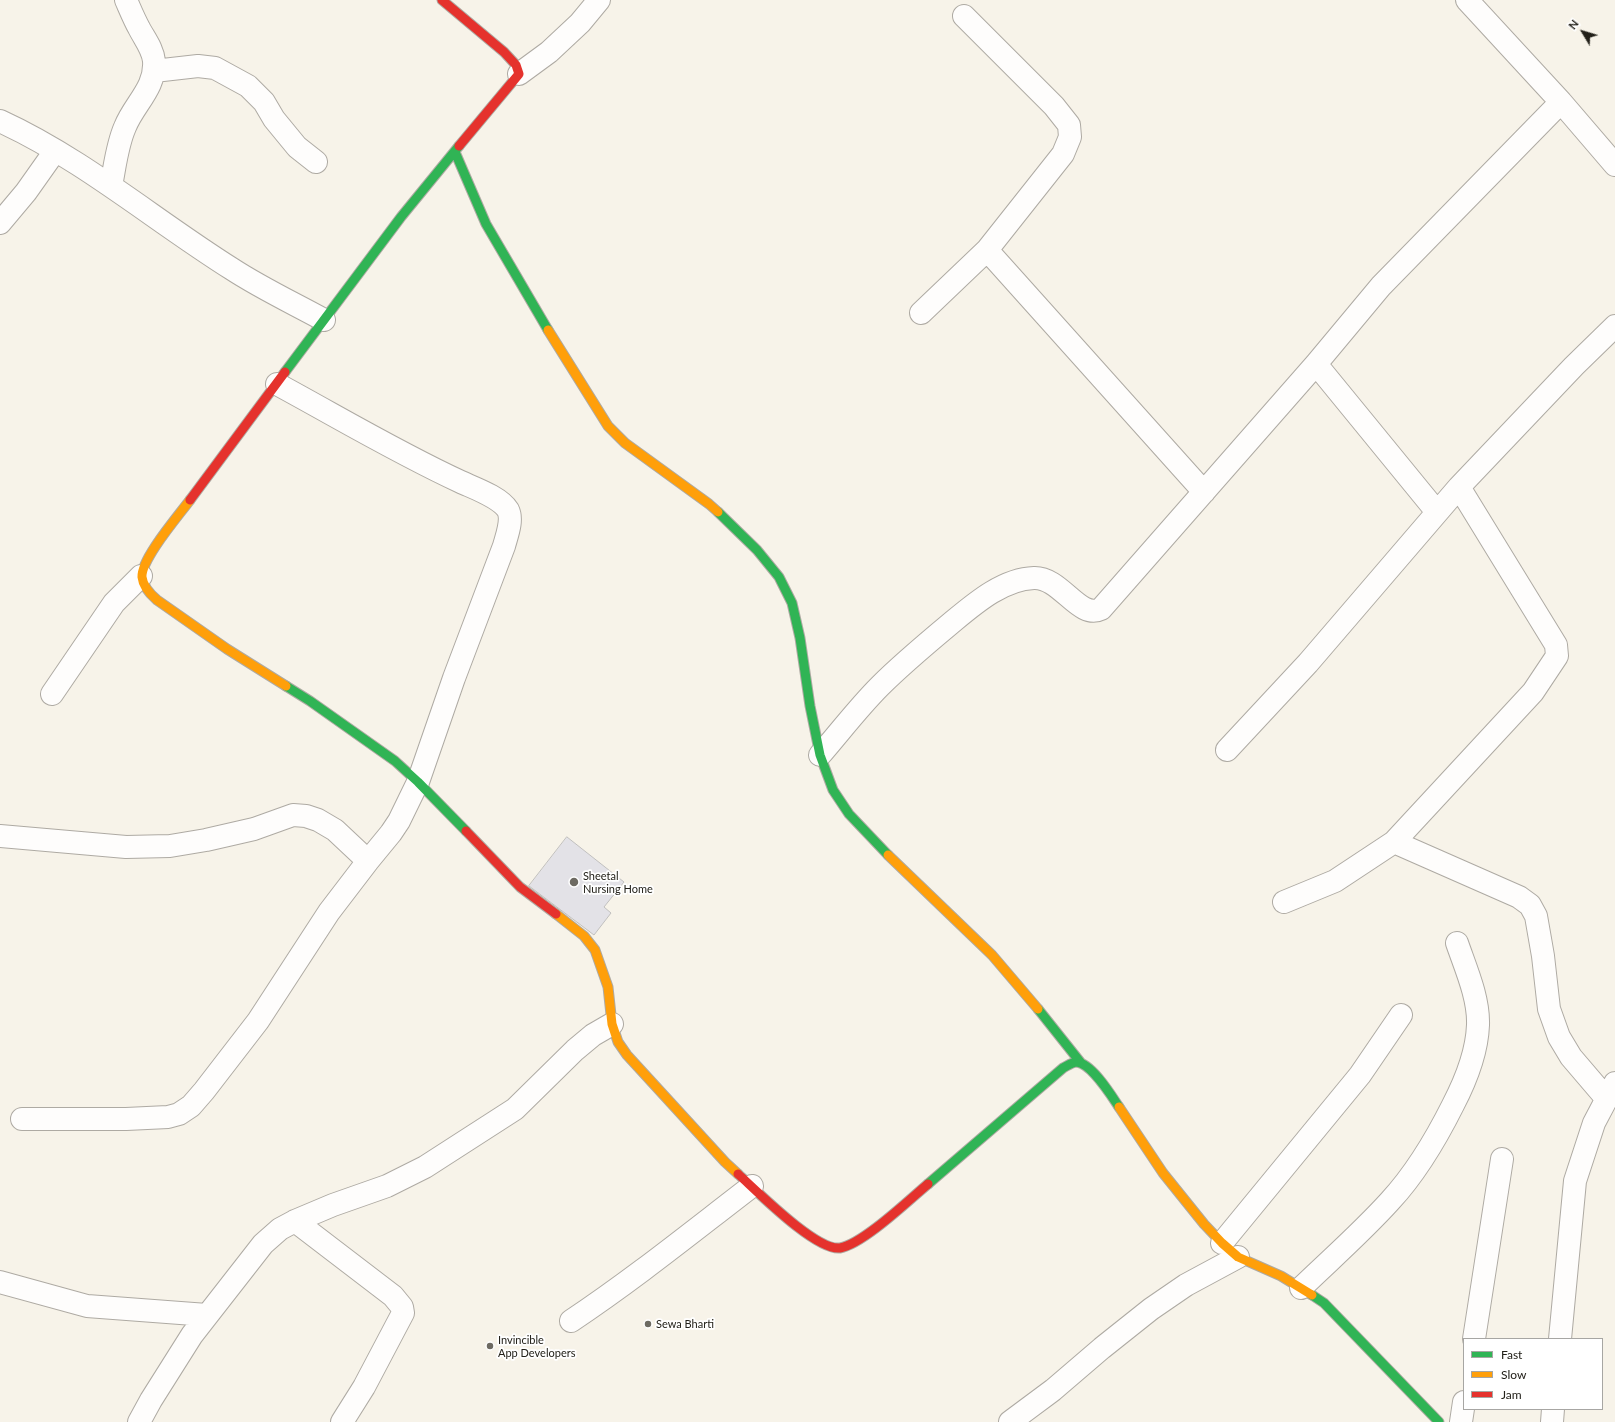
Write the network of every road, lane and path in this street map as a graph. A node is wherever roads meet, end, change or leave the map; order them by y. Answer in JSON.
{"nodes":[{"id":1,"x":126,"y":0,"type":"edge"},
{"id":2,"x":442,"y":0,"type":"edge"},
{"id":3,"x":598,"y":0,"type":"edge"},
{"id":4,"x":1467,"y":0,"type":"edge"},
{"id":5,"x":964,"y":16,"type":"dead end"},
{"id":6,"x":154,"y":71,"type":"junction"},
{"id":7,"x":519,"y":74,"type":"junction"},
{"id":8,"x":1561,"y":102,"type":"junction"},
{"id":9,"x":0,"y":121,"type":"edge"},
{"id":10,"x":55,"y":151,"type":"junction"},
{"id":11,"x":455,"y":152,"type":"junction"},
{"id":12,"x":316,"y":162,"type":"dead end"},
{"id":13,"x":1615,"y":165,"type":"edge"},
{"id":14,"x":111,"y":186,"type":"junction"},
{"id":15,"x":0,"y":222,"type":"edge"},
{"id":16,"x":987,"y":250,"type":"junction"},
{"id":17,"x":921,"y":312,"type":"dead end"},
{"id":18,"x":324,"y":320,"type":"junction"},
{"id":19,"x":1615,"y":326,"type":"edge"},
{"id":20,"x":1316,"y":364,"type":"junction"},
{"id":21,"x":277,"y":384,"type":"junction"},
{"id":22,"x":1459,"y":487,"type":"junction"},
{"id":23,"x":1204,"y":492,"type":"junction"},
{"id":24,"x":1438,"y":512,"type":"junction"},
{"id":25,"x":141,"y":576,"type":"junction"},
{"id":26,"x":52,"y":694,"type":"dead end"},
{"id":27,"x":1227,"y":750,"type":"dead end"},
{"id":28,"x":820,"y":755,"type":"junction"},
{"id":29,"x":418,"y":782,"type":"junction"},
{"id":30,"x":0,"y":836,"type":"edge"},
{"id":31,"x":1394,"y":842,"type":"junction"},
{"id":32,"x":368,"y":861,"type":"junction"},
{"id":33,"x":1284,"y":902,"type":"dead end"},
{"id":34,"x":1458,"y":943,"type":"dead end"},
{"id":35,"x":1401,"y":1015,"type":"dead end"},
{"id":36,"x":612,"y":1024,"type":"junction"},
{"id":37,"x":1081,"y":1064,"type":"junction"},
{"id":38,"x":1610,"y":1090,"type":"edge"},
{"id":39,"x":22,"y":1119,"type":"dead end"},
{"id":40,"x":1502,"y":1159,"type":"dead end"},
{"id":41,"x":752,"y":1186,"type":"junction"},
{"id":42,"x":295,"y":1221,"type":"junction"},
{"id":43,"x":1222,"y":1243,"type":"junction"},
{"id":44,"x":1238,"y":1257,"type":"junction"},
{"id":45,"x":0,"y":1282,"type":"edge"},
{"id":46,"x":1301,"y":1288,"type":"junction"},
{"id":47,"x":207,"y":1315,"type":"junction"},
{"id":48,"x":571,"y":1321,"type":"dead end"},
{"id":49,"x":1474,"y":1338,"type":"edge"},
{"id":50,"x":1560,"y":1338,"type":"edge"},
{"id":51,"x":1463,"y":1409,"type":"edge"},
{"id":52,"x":1553,"y":1410,"type":"edge"},
{"id":53,"x":139,"y":1422,"type":"edge"},
{"id":54,"x":342,"y":1422,"type":"edge"},
{"id":55,"x":1010,"y":1422,"type":"edge"},
{"id":56,"x":1439,"y":1422,"type":"edge"},
{"id":57,"x":1461,"y":1422,"type":"edge"},
{"id":58,"x":1552,"y":1422,"type":"edge"}],
"edges":[{"from":1,"to":6,"type":"street"},
{"from":2,"to":7,"type":"street"},
{"from":3,"to":7,"type":"street"},
{"from":4,"to":8,"type":"street"},
{"from":5,"to":16,"type":"street"},
{"from":6,"to":12,"type":"street"},
{"from":6,"to":14,"type":"street"},
{"from":7,"to":11,"type":"street"},
{"from":8,"to":13,"type":"street"},
{"from":8,"to":20,"type":"street"},
{"from":9,"to":10,"type":"street"},
{"from":10,"to":14,"type":"street"},
{"from":10,"to":15,"type":"street"},
{"from":11,"to":18,"type":"street"},
{"from":11,"to":28,"type":"street"},
{"from":14,"to":18,"type":"street"},
{"from":16,"to":17,"type":"street"},
{"from":16,"to":23,"type":"street"},
{"from":18,"to":21,"type":"street"},
{"from":19,"to":22,"type":"street"},
{"from":20,"to":23,"type":"street"},
{"from":20,"to":24,"type":"street"},
{"from":21,"to":25,"type":"street"},
{"from":21,"to":29,"type":"street"},
{"from":22,"to":24,"type":"street"},
{"from":22,"to":31,"type":"street"},
{"from":23,"to":28,"type":"street"},
{"from":24,"to":27,"type":"street"},
{"from":25,"to":26,"type":"street"},
{"from":25,"to":29,"type":"street"},
{"from":28,"to":37,"type":"street"},
{"from":29,"to":32,"type":"street"},
{"from":29,"to":36,"type":"street"},
{"from":30,"to":32,"type":"street"},
{"from":31,"to":33,"type":"street"},
{"from":31,"to":38,"type":"street"},
{"from":32,"to":39,"type":"street"},
{"from":34,"to":46,"type":"street"},
{"from":35,"to":43,"type":"street"},
{"from":36,"to":41,"type":"street"},
{"from":36,"to":42,"type":"street"},
{"from":37,"to":41,"type":"street"},
{"from":37,"to":43,"type":"street"},
{"from":38,"to":50,"type":"street"},
{"from":40,"to":49,"type":"street"},
{"from":41,"to":48,"type":"street"},
{"from":42,"to":47,"type":"street"},
{"from":42,"to":54,"type":"street"},
{"from":43,"to":44,"type":"street"},
{"from":44,"to":46,"type":"street"},
{"from":44,"to":55,"type":"street"},
{"from":45,"to":47,"type":"street"},
{"from":46,"to":56,"type":"street"},
{"from":47,"to":53,"type":"street"},
{"from":51,"to":57,"type":"street"},
{"from":52,"to":58,"type":"street"}]}
